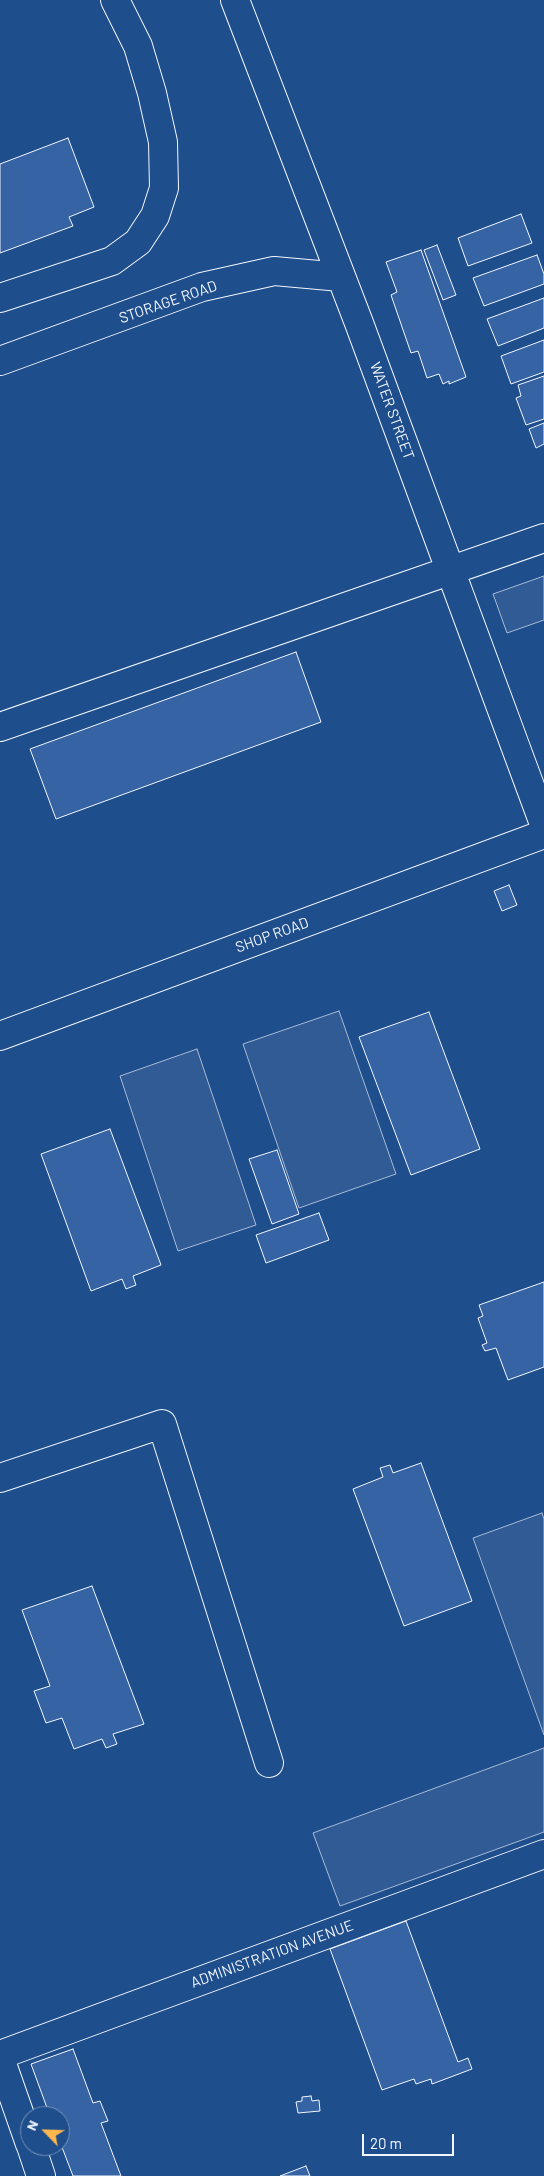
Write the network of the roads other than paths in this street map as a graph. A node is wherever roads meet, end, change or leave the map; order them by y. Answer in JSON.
{"nodes":[{"id":1,"x":115,"y":0,"type":"edge"},
{"id":2,"x":235,"y":0,"type":"edge"},
{"id":3,"x":341,"y":277,"type":"junction"},
{"id":4,"x":0,"y":298,"type":"edge"},
{"id":5,"x":0,"y":361,"type":"edge"},
{"id":6,"x":544,"y":538,"type":"edge"},
{"id":7,"x":451,"y":570,"type":"junction"},
{"id":8,"x":0,"y":728,"type":"edge"},
{"id":9,"x":544,"y":824,"type":"edge"},
{"id":10,"x":544,"y":834,"type":"edge"},
{"id":11,"x":0,"y":1036,"type":"edge"},
{"id":12,"x":0,"y":1478,"type":"edge"},
{"id":13,"x":269,"y":1763,"type":"dead end"},
{"id":14,"x":544,"y":1854,"type":"edge"},
{"id":15,"x":0,"y":2056,"type":"edge"},
{"id":16,"x":20,"y":2115,"type":"edge"},
{"id":17,"x":34,"y":2156,"type":"edge"},
{"id":18,"x":41,"y":2176,"type":"edge"}],
"edges":[{"from":1,"to":4,"type":"street"},
{"from":2,"to":3,"type":"street","name":"WATER STREET"},
{"from":3,"to":5,"type":"street","name":"STORAGE ROAD"},
{"from":3,"to":7,"type":"street","name":"WATER STREET"},
{"from":6,"to":7,"type":"street"},
{"from":7,"to":8,"type":"street"},
{"from":7,"to":9,"type":"street","name":"WATER STREET"},
{"from":10,"to":11,"type":"street","name":"SHOP ROAD"},
{"from":12,"to":13,"type":"street"},
{"from":14,"to":15,"type":"street","name":"ADMINISTRATION AVENUE"},
{"from":15,"to":16,"type":"street"},
{"from":17,"to":18,"type":"street"}]}
